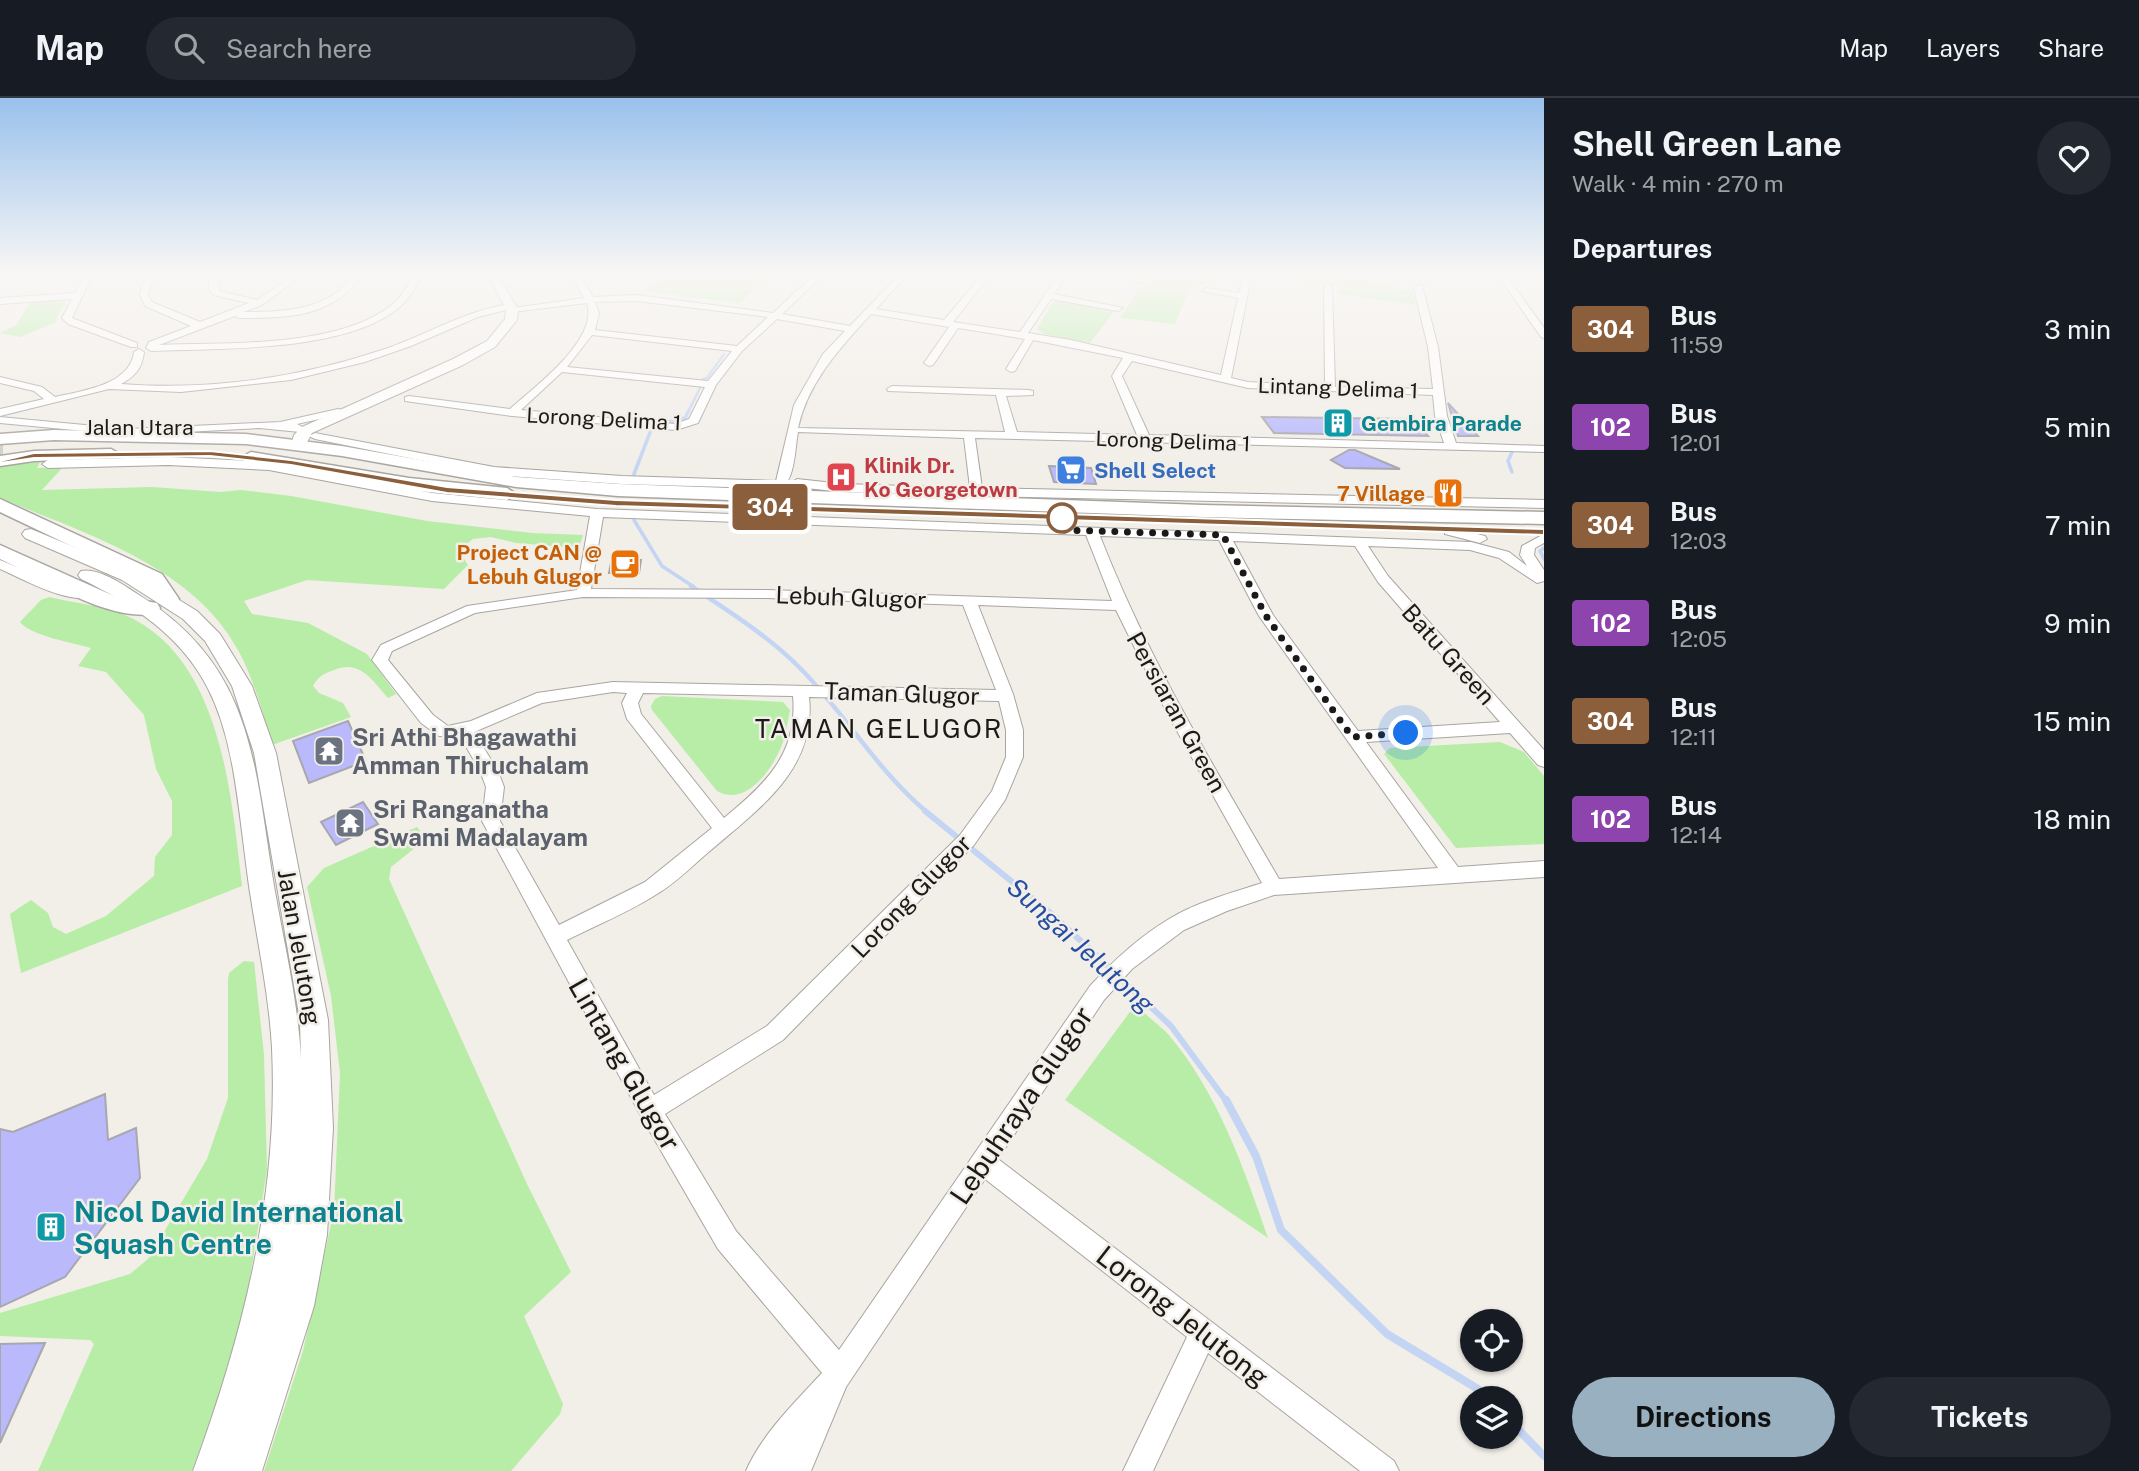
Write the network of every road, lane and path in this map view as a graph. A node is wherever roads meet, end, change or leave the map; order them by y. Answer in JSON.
{"nodes":[{"id":1,"x":111,"y":338,"type":"edge"},
{"id":2,"x":170,"y":338,"type":"edge"},
{"id":3,"x":306,"y":338,"type":"edge"},
{"id":4,"x":424,"y":338,"type":"edge"},
{"id":5,"x":487,"y":338,"type":"edge"},
{"id":6,"x":496,"y":338,"type":"edge"},
{"id":7,"x":585,"y":338,"type":"edge"},
{"id":8,"x":643,"y":338,"type":"edge"},
{"id":9,"x":749,"y":338,"type":"edge"},
{"id":10,"x":842,"y":338,"type":"edge"},
{"id":11,"x":944,"y":338,"type":"edge"},
{"id":12,"x":1026,"y":338,"type":"edge"},
{"id":13,"x":1042,"y":338,"type":"edge"},
{"id":14,"x":1234,"y":338,"type":"edge"},
{"id":15,"x":1329,"y":338,"type":"edge"},
{"id":16,"x":1431,"y":338,"type":"edge"},
{"id":17,"x":151,"y":346,"type":"junction"},
{"id":18,"x":136,"y":348,"type":"junction"},
{"id":19,"x":738,"y":349,"type":"junction"},
{"id":20,"x":1130,"y":356,"type":"junction"},
{"id":21,"x":929,"y":363,"type":"dead end"},
{"id":22,"x":558,"y":369,"type":"junction"},
{"id":23,"x":1011,"y":369,"type":"dead end"},
{"id":24,"x":0,"y":380,"type":"edge"},
{"id":25,"x":1225,"y":380,"type":"junction"},
{"id":26,"x":711,"y":384,"type":"junction"},
{"id":27,"x":111,"y":386,"type":"junction"},
{"id":28,"x":892,"y":389,"type":"dead end"},
{"id":29,"x":1330,"y":390,"type":"junction"},
{"id":30,"x":1000,"y":392,"type":"junction"},
{"id":31,"x":1438,"y":392,"type":"junction"},
{"id":32,"x":1029,"y":393,"type":"dead end"},
{"id":33,"x":51,"y":399,"type":"junction"},
{"id":34,"x":409,"y":399,"type":"dead end"},
{"id":35,"x":804,"y":400,"type":"junction"},
{"id":36,"x":338,"y":412,"type":"junction"},
{"id":37,"x":0,"y":413,"type":"edge"},
{"id":38,"x":512,"y":413,"type":"junction"},
{"id":39,"x":0,"y":420,"type":"edge"},
{"id":40,"x":278,"y":425,"type":"junction"},
{"id":41,"x":802,"y":430,"type":"junction"},
{"id":42,"x":242,"y":433,"type":"junction"},
{"id":43,"x":969,"y":436,"type":"junction"},
{"id":44,"x":1012,"y":436,"type":"junction"},
{"id":45,"x":305,"y":437,"type":"junction"},
{"id":46,"x":1145,"y":440,"type":"junction"},
{"id":47,"x":1451,"y":447,"type":"junction"},
{"id":48,"x":1544,"y":449,"type":"edge"},
{"id":49,"x":0,"y":450,"type":"edge"},
{"id":50,"x":41,"y":460,"type":"junction"},
{"id":51,"x":427,"y":478,"type":"joint"},
{"id":52,"x":797,"y":483,"type":"junction"},
{"id":53,"x":780,"y":485,"type":"junction"},
{"id":54,"x":510,"y":488,"type":"junction"},
{"id":55,"x":759,"y":495,"type":"junction"},
{"id":56,"x":978,"y":498,"type":"junction"},
{"id":57,"x":862,"y":499,"type":"junction"},
{"id":58,"x":1125,"y":502,"type":"junction"},
{"id":59,"x":1544,"y":504,"type":"edge"},
{"id":60,"x":0,"y":505,"type":"edge"},
{"id":61,"x":677,"y":512,"type":"junction"},
{"id":62,"x":597,"y":513,"type":"junction"},
{"id":63,"x":1544,"y":518,"type":"edge"},
{"id":64,"x":0,"y":520,"type":"edge"},
{"id":65,"x":1544,"y":526,"type":"edge"},
{"id":66,"x":1091,"y":530,"type":"junction"},
{"id":67,"x":1450,"y":531,"type":"junction"},
{"id":68,"x":1510,"y":531,"type":"junction"},
{"id":69,"x":1544,"y":532,"type":"edge"},
{"id":70,"x":1223,"y":535,"type":"junction"},
{"id":71,"x":1544,"y":538,"type":"edge"},
{"id":72,"x":11,"y":541,"type":"edge"},
{"id":73,"x":1359,"y":542,"type":"junction"},
{"id":74,"x":0,"y":564,"type":"edge"},
{"id":75,"x":1542,"y":581,"type":"edge"},
{"id":76,"x":89,"y":593,"type":"junction"},
{"id":77,"x":583,"y":593,"type":"junction"},
{"id":78,"x":969,"y":601,"type":"junction"},
{"id":79,"x":159,"y":604,"type":"junction"},
{"id":80,"x":1120,"y":606,"type":"junction"},
{"id":81,"x":638,"y":686,"type":"junction"},
{"id":82,"x":804,"y":691,"type":"junction"},
{"id":83,"x":1004,"y":696,"type":"junction"},
{"id":84,"x":1513,"y":727,"type":"junction"},
{"id":85,"x":464,"y":729,"type":"junction"},
{"id":86,"x":1352,"y":737,"type":"junction"},
{"id":87,"x":1544,"y":761,"type":"edge"},
{"id":88,"x":723,"y":829,"type":"junction"},
{"id":89,"x":1544,"y":869,"type":"edge"},
{"id":90,"x":1452,"y":873,"type":"junction"},
{"id":91,"x":1275,"y":887,"type":"junction"},
{"id":92,"x":553,"y":937,"type":"junction"},
{"id":93,"x":650,"y":1110,"type":"junction"},
{"id":94,"x":982,"y":1162,"type":"junction"},
{"id":95,"x":1203,"y":1332,"type":"junction"},
{"id":96,"x":841,"y":1373,"type":"junction"},
{"id":97,"x":212,"y":1471,"type":"edge"},
{"id":98,"x":243,"y":1471,"type":"edge"},
{"id":99,"x":761,"y":1471,"type":"edge"},
{"id":100,"x":793,"y":1471,"type":"edge"},
{"id":101,"x":1138,"y":1471,"type":"edge"},
{"id":102,"x":1384,"y":1471,"type":"edge"}],
"edges":[{"from":1,"to":18,"type":"street"},
{"from":2,"to":17,"type":"street"},
{"from":3,"to":17,"type":"street"},
{"from":4,"to":27,"type":"street"},
{"from":5,"to":36,"type":"main road"},
{"from":6,"to":45,"type":"main road"},
{"from":7,"to":22,"type":"street"},
{"from":8,"to":19,"type":"street"},
{"from":9,"to":19,"type":"street"},
{"from":10,"to":35,"type":"street"},
{"from":11,"to":21,"type":"street"},
{"from":12,"to":23,"type":"street"},
{"from":13,"to":20,"type":"street","name":"Lintang Delima 1"},
{"from":14,"to":25,"type":"street"},
{"from":15,"to":29,"type":"street"},
{"from":16,"to":31,"type":"street"},
{"from":17,"to":18,"type":"street"},
{"from":18,"to":27,"type":"street"},
{"from":19,"to":26,"type":"street"},
{"from":20,"to":25,"type":"street","name":"Lintang Delima 1"},
{"from":20,"to":46,"type":"street"},
{"from":22,"to":26,"type":"street"},
{"from":22,"to":38,"type":"street"},
{"from":24,"to":33,"type":"street"},
{"from":25,"to":29,"type":"street","name":"Lintang Delima 1"},
{"from":26,"to":38,"type":"street","name":"Lorong Delima 1"},
{"from":27,"to":33,"type":"street"},
{"from":28,"to":30,"type":"street"},
{"from":29,"to":31,"type":"street","name":"Lintang Delima 1"},
{"from":30,"to":32,"type":"street"},
{"from":30,"to":44,"type":"street"},
{"from":31,"to":47,"type":"street"},
{"from":33,"to":37,"type":"street"},
{"from":34,"to":38,"type":"street","name":"Lorong Delima 1"},
{"from":35,"to":41,"type":"street"},
{"from":35,"to":53,"type":"street"},
{"from":36,"to":40,"type":"street","name":"Jalan Utara"},
{"from":36,"to":45,"type":"main road"},
{"from":39,"to":42,"type":"street","name":"Jalan Utara"},
{"from":40,"to":42,"type":"street","name":"Jalan Utara"},
{"from":40,"to":45,"type":"street","name":"Jalan Utara"},
{"from":41,"to":43,"type":"street","name":"Lorong Delima 1"},
{"from":41,"to":52,"type":"street"},
{"from":42,"to":45,"type":"highway"},
{"from":42,"to":49,"type":"highway"},
{"from":43,"to":44,"type":"street","name":"Lorong Delima 1"},
{"from":43,"to":56,"type":"street"},
{"from":44,"to":46,"type":"street","name":"Lorong Delima 1"},
{"from":45,"to":53,"type":"street","name":"Jalan Utara"},
{"from":45,"to":54,"type":"highway"},
{"from":46,"to":47,"type":"street","name":"Lorong Delima 1"},
{"from":47,"to":48,"type":"street","name":"Lorong Delima 1"},
{"from":49,"to":50,"type":"highway"},
{"from":49,"to":51,"type":"highway"},
{"from":50,"to":54,"type":"highway"},
{"from":50,"to":62,"type":"street"},
{"from":51,"to":54,"type":"highway"},
{"from":52,"to":56,"type":"street"},
{"from":52,"to":57,"type":"street"},
{"from":53,"to":55,"type":"street"},
{"from":54,"to":55,"type":"highway"},
{"from":54,"to":61,"type":"highway"},
{"from":55,"to":57,"type":"highway"},
{"from":56,"to":57,"type":"highway"},
{"from":56,"to":58,"type":"highway"},
{"from":58,"to":59,"type":"street"},
{"from":58,"to":63,"type":"highway"},
{"from":60,"to":79,"type":"highway"},
{"from":61,"to":62,"type":"street"},
{"from":61,"to":66,"type":"street"},
{"from":61,"to":67,"type":"highway"},
{"from":62,"to":77,"type":"street"},
{"from":64,"to":72,"type":"highway"},
{"from":65,"to":68,"type":"highway"},
{"from":66,"to":70,"type":"street"},
{"from":66,"to":80,"type":"street","name":"Persiaran Green"},
{"from":67,"to":68,"type":"highway"},
{"from":67,"to":75,"type":"street"},
{"from":68,"to":69,"type":"highway"},
{"from":70,"to":73,"type":"street"},
{"from":70,"to":86,"type":"street"},
{"from":71,"to":75,"type":"street"},
{"from":72,"to":76,"type":"highway"},
{"from":72,"to":79,"type":"main road","name":"Jalan Jelutong"},
{"from":73,"to":75,"type":"street"},
{"from":73,"to":84,"type":"street","name":"Batu Green"},
{"from":74,"to":76,"type":"street"},
{"from":76,"to":79,"type":"highway"},
{"from":77,"to":78,"type":"street","name":"Lebuh Glugor"},
{"from":77,"to":85,"type":"street","name":"Lebuh Glugor"},
{"from":78,"to":80,"type":"street","name":"Lebuh Glugor"},
{"from":78,"to":83,"type":"street","name":"Lorong Glugor"},
{"from":79,"to":97,"type":"main road","name":"Jalan Jelutong"},
{"from":79,"to":98,"type":"main road","name":"Jalan Jelutong"},
{"from":80,"to":91,"type":"street","name":"Persiaran Green"},
{"from":81,"to":82,"type":"street","name":"Taman Glugor"},
{"from":81,"to":85,"type":"street","name":"Taman Glugor"},
{"from":81,"to":88,"type":"street"},
{"from":82,"to":83,"type":"street","name":"Taman Glugor"},
{"from":82,"to":88,"type":"street","name":"Taman Glugor"},
{"from":83,"to":93,"type":"street","name":"Lorong Glugor"},
{"from":84,"to":86,"type":"street"},
{"from":84,"to":87,"type":"street","name":"Batu Green"},
{"from":85,"to":92,"type":"street","name":"Lintang Glugor"},
{"from":86,"to":90,"type":"street"},
{"from":88,"to":92,"type":"street","name":"Taman Glugor"},
{"from":89,"to":90,"type":"street","name":"Lebuhraya Glugor"},
{"from":90,"to":91,"type":"street","name":"Lebuhraya Glugor"},
{"from":91,"to":94,"type":"street","name":"Lebuhraya Glugor"},
{"from":92,"to":93,"type":"street","name":"Lintang Glugor"},
{"from":93,"to":96,"type":"street","name":"Lintang Glugor"},
{"from":94,"to":95,"type":"street","name":"Lorong Jelutong"},
{"from":94,"to":96,"type":"street","name":"Lebuhraya Glugor"},
{"from":95,"to":101,"type":"street"},
{"from":95,"to":102,"type":"street","name":"Lorong Jelutong"},
{"from":96,"to":99,"type":"street","name":"Lebuhraya Glugor"},
{"from":96,"to":100,"type":"street","name":"Lebuhraya Glugor"}]}
